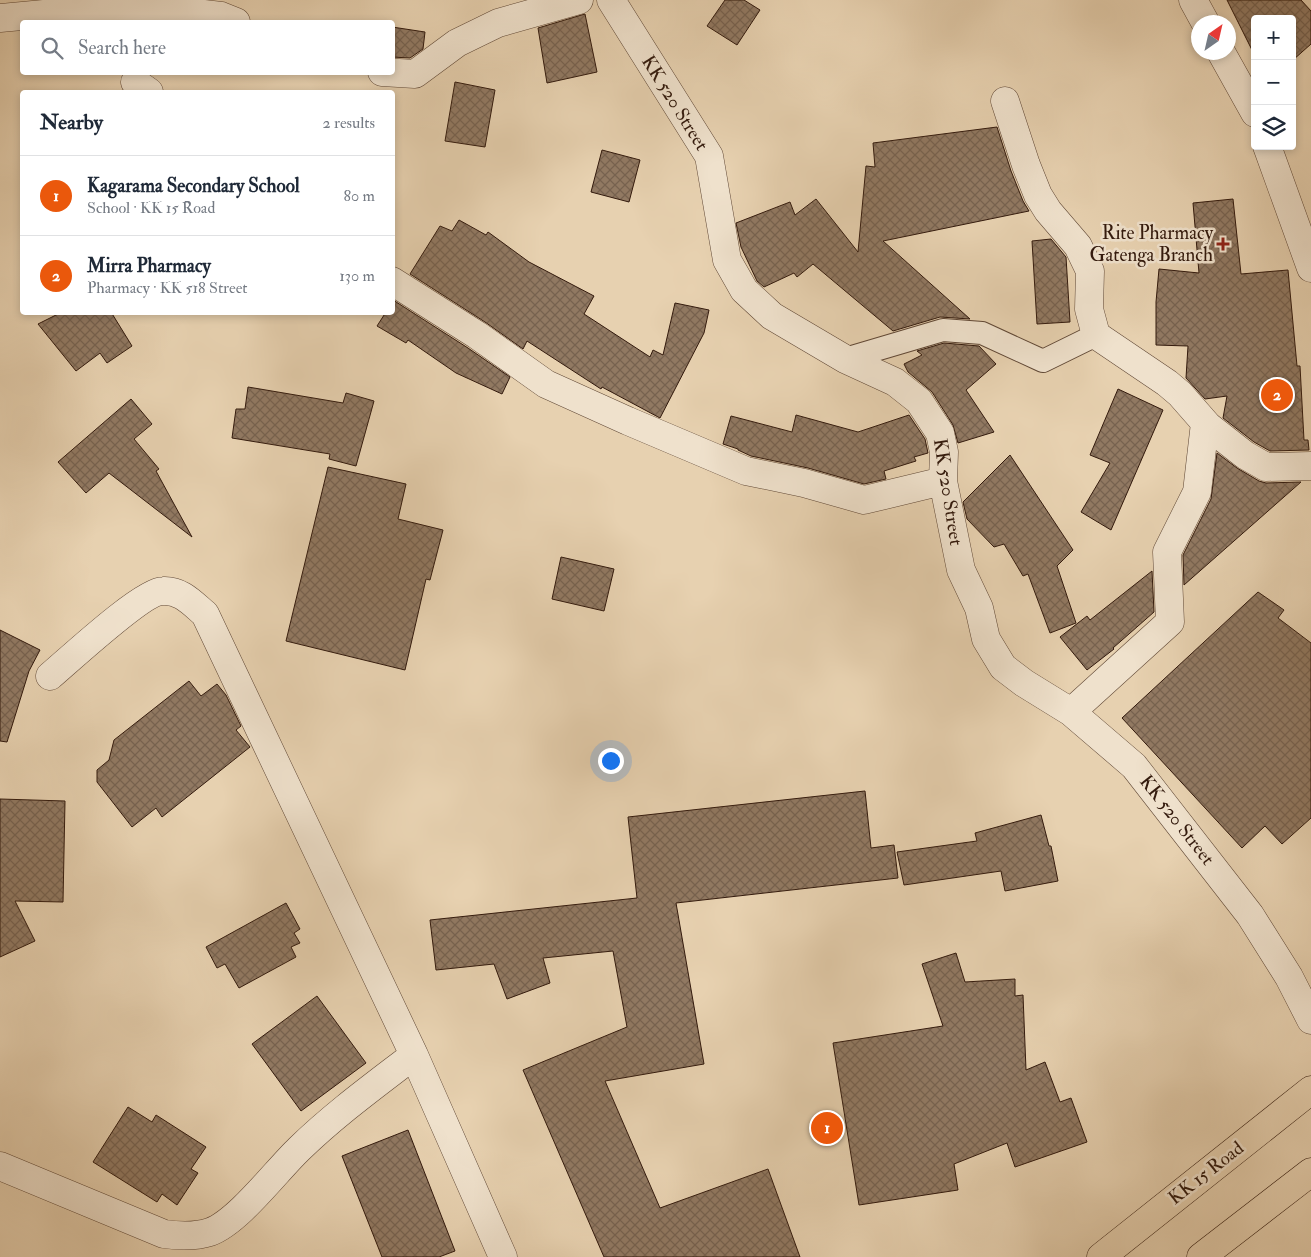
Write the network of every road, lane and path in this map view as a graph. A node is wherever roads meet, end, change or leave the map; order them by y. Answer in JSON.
{"nodes":[{"id":1,"x":579,"y":0,"type":"edge"},
{"id":2,"x":611,"y":0,"type":"edge"},
{"id":3,"x":1193,"y":0,"type":"edge"},
{"id":4,"x":1201,"y":15,"type":"edge"},
{"id":5,"x":0,"y":18,"type":"edge"},
{"id":6,"x":231,"y":20,"type":"edge"},
{"id":7,"x":1226,"y":60,"type":"edge"},
{"id":8,"x":395,"y":73,"type":"edge"},
{"id":9,"x":1006,"y":101,"type":"dead end"},
{"id":10,"x":1251,"y":106,"type":"edge"},
{"id":11,"x":1268,"y":150,"type":"edge"},
{"id":12,"x":1311,"y":268,"type":"edge"},
{"id":13,"x":395,"y":284,"type":"edge"},
{"id":14,"x":1096,"y":335,"type":"junction"},
{"id":15,"x":845,"y":359,"type":"junction"},
{"id":16,"x":1205,"y":423,"type":"junction"},
{"id":17,"x":1311,"y":466,"type":"edge"},
{"id":18,"x":944,"y":481,"type":"junction"},
{"id":19,"x":50,"y":676,"type":"dead end"},
{"id":20,"x":1071,"y":712,"type":"junction"},
{"id":21,"x":1311,"y":1020,"type":"edge"},
{"id":22,"x":414,"y":1055,"type":"junction"},
{"id":23,"x":1311,"y":1090,"type":"edge"},
{"id":24,"x":0,"y":1166,"type":"edge"},
{"id":25,"x":1311,"y":1172,"type":"edge"},
{"id":26,"x":503,"y":1257,"type":"edge"},
{"id":27,"x":1101,"y":1257,"type":"edge"},
{"id":28,"x":1201,"y":1257,"type":"edge"}],
"edges":[{"from":1,"to":8,"type":"street"},
{"from":2,"to":15,"type":"street","name":"KK 520 Street"},
{"from":3,"to":4,"type":"street"},
{"from":5,"to":6,"type":"street"},
{"from":7,"to":10,"type":"street"},
{"from":9,"to":14,"type":"street"},
{"from":11,"to":12,"type":"street"},
{"from":13,"to":18,"type":"street"},
{"from":14,"to":15,"type":"lane"},
{"from":14,"to":16,"type":"street"},
{"from":15,"to":18,"type":"street","name":"KK 520 Street"},
{"from":16,"to":17,"type":"street"},
{"from":16,"to":20,"type":"street"},
{"from":18,"to":20,"type":"street","name":"KK 520 Street"},
{"from":19,"to":22,"type":"street"},
{"from":20,"to":21,"type":"street","name":"KK 520 Street"},
{"from":22,"to":24,"type":"street"},
{"from":22,"to":26,"type":"street"},
{"from":23,"to":27,"type":"highway","name":"KK 15 Road"},
{"from":25,"to":28,"type":"highway"}]}
